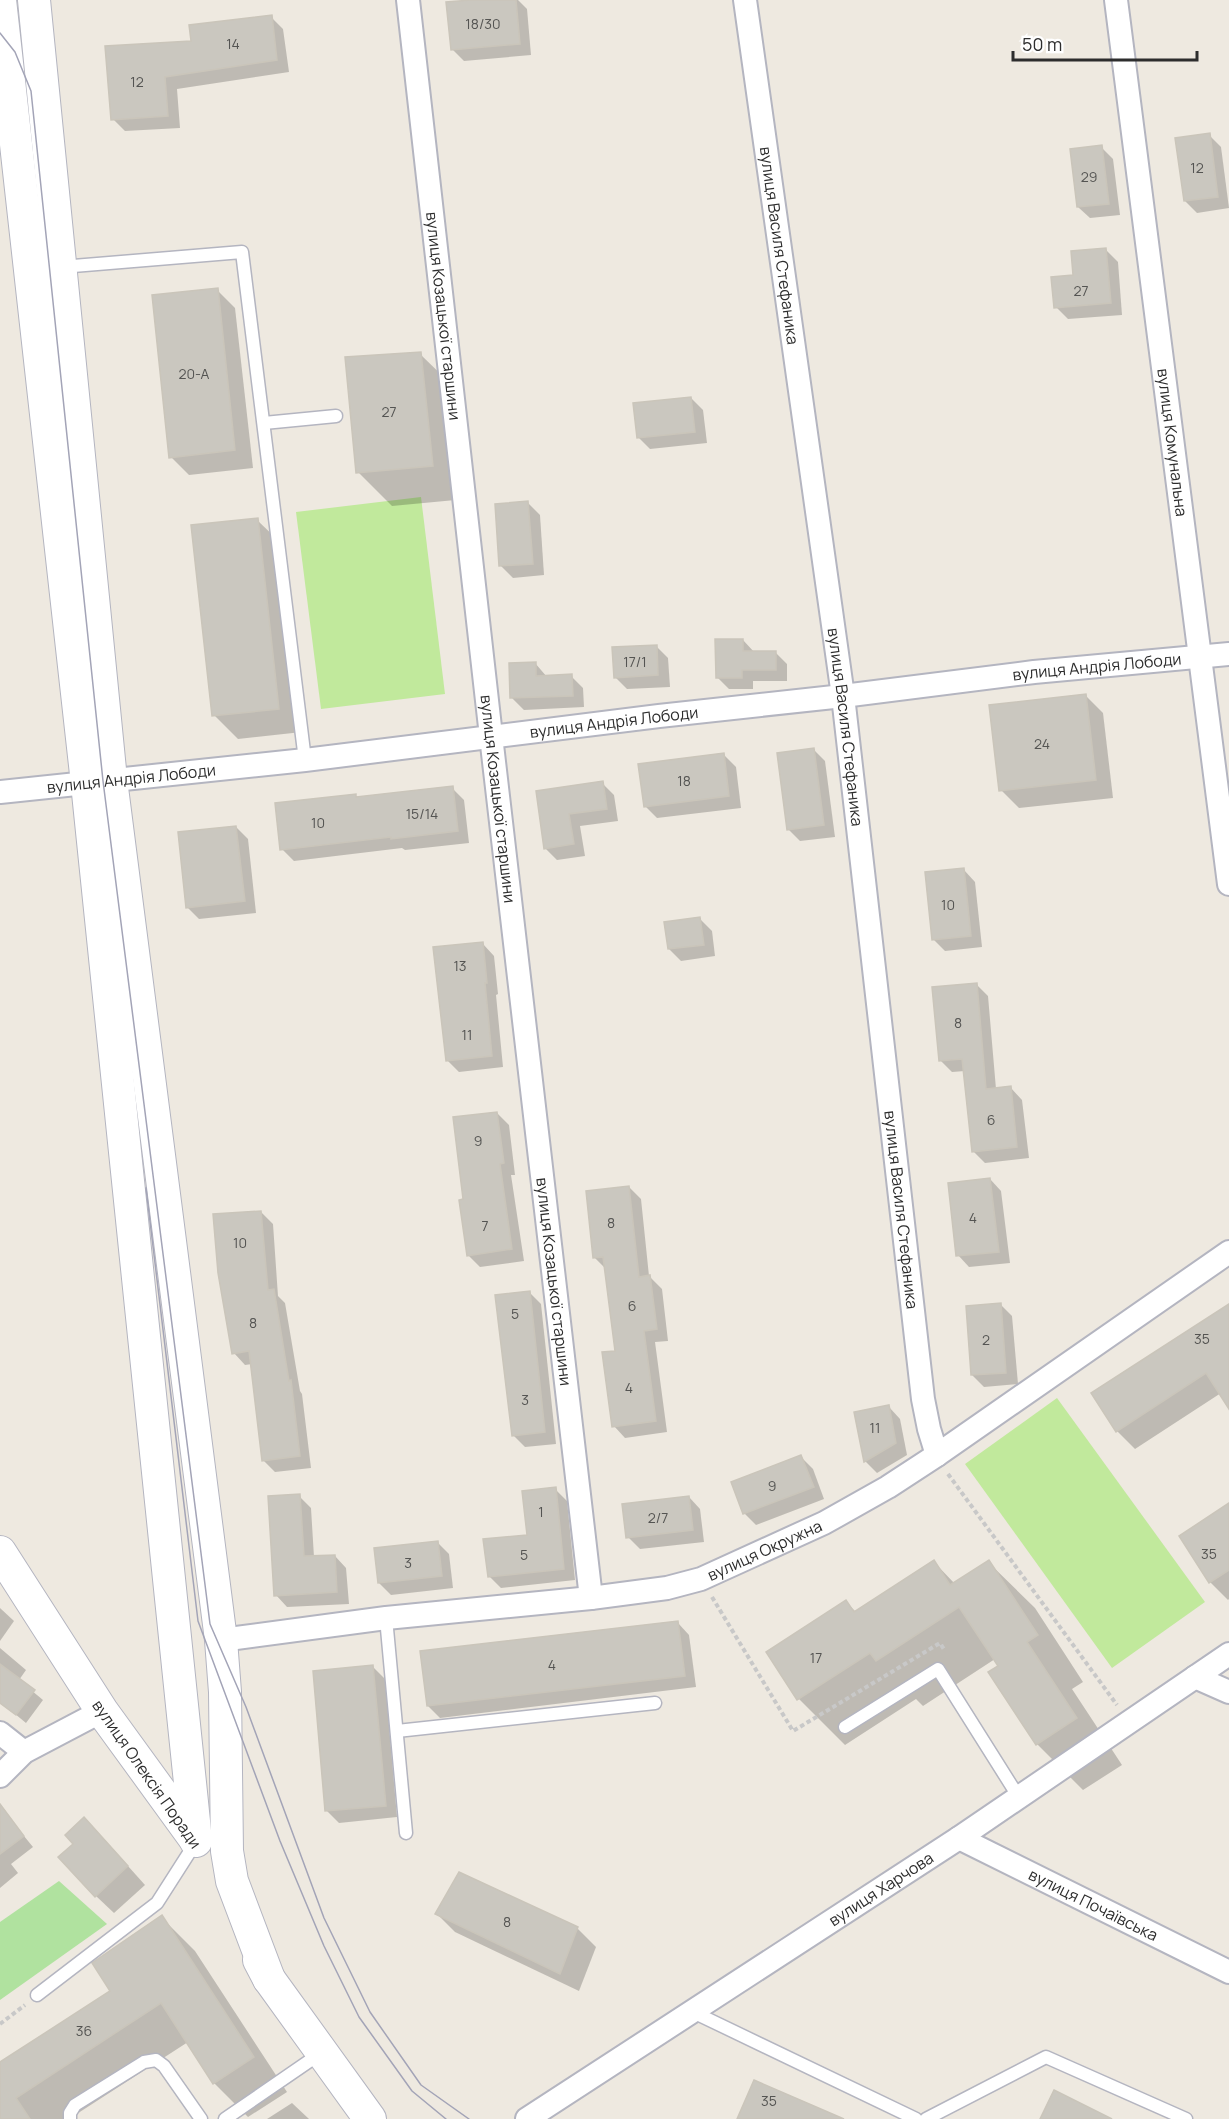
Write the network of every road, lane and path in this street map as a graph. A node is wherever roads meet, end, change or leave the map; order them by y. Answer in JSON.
{"nodes":[{"id":1,"x":34,"y":0,"type":"edge"},
{"id":2,"x":408,"y":0,"type":"edge"},
{"id":3,"x":745,"y":0,"type":"edge"},
{"id":4,"x":1116,"y":0,"type":"edge"},
{"id":5,"x":7,"y":5,"type":"edge"},
{"id":6,"x":61,"y":267,"type":"junction"},
{"id":7,"x":336,"y":416,"type":"dead end"},
{"id":8,"x":264,"y":423,"type":"junction"},
{"id":9,"x":1229,"y":654,"type":"edge"},
{"id":10,"x":1200,"y":657,"type":"junction"},
{"id":11,"x":843,"y":696,"type":"junction"},
{"id":12,"x":491,"y":736,"type":"junction"},
{"id":13,"x":305,"y":760,"type":"junction"},
{"id":14,"x":99,"y":781,"type":"junction"},
{"id":15,"x":0,"y":792,"type":"edge"},
{"id":16,"x":1229,"y":884,"type":"edge"},
{"id":17,"x":1229,"y":1252,"type":"edge"},
{"id":18,"x":937,"y":1455,"type":"junction"},
{"id":19,"x":0,"y":1552,"type":"edge"},
{"id":20,"x":701,"y":1579,"type":"junction"},
{"id":21,"x":591,"y":1598,"type":"junction"},
{"id":22,"x":387,"y":1618,"type":"junction"},
{"id":23,"x":221,"y":1640,"type":"junction"},
{"id":24,"x":946,"y":1653,"type":"dead end"},
{"id":25,"x":1229,"y":1654,"type":"edge"},
{"id":26,"x":1195,"y":1677,"type":"junction"},
{"id":27,"x":1229,"y":1692,"type":"edge"},
{"id":28,"x":655,"y":1703,"type":"dead end"},
{"id":29,"x":102,"y":1711,"type":"junction"},
{"id":30,"x":1130,"y":1722,"type":"junction"},
{"id":31,"x":845,"y":1727,"type":"dead end"},
{"id":32,"x":397,"y":1731,"type":"junction"},
{"id":33,"x":0,"y":1733,"type":"edge"},
{"id":34,"x":24,"y":1752,"type":"junction"},
{"id":35,"x":0,"y":1776,"type":"edge"},
{"id":36,"x":1018,"y":1796,"type":"junction"},
{"id":37,"x":406,"y":1833,"type":"dead end"},
{"id":38,"x":959,"y":1838,"type":"junction"},
{"id":39,"x":196,"y":1841,"type":"junction"},
{"id":40,"x":1229,"y":1972,"type":"edge"},
{"id":41,"x":269,"y":1979,"type":"junction"},
{"id":42,"x":37,"y":1995,"type":"joint"},
{"id":43,"x":693,"y":2012,"type":"junction"},
{"id":44,"x":0,"y":2024,"type":"edge"},
{"id":45,"x":322,"y":2052,"type":"junction"},
{"id":46,"x":70,"y":2119,"type":"edge"},
{"id":47,"x":201,"y":2119,"type":"edge"},
{"id":48,"x":225,"y":2119,"type":"edge"},
{"id":49,"x":370,"y":2119,"type":"edge"},
{"id":50,"x":527,"y":2119,"type":"edge"},
{"id":51,"x":916,"y":2119,"type":"edge"},
{"id":52,"x":926,"y":2119,"type":"edge"},
{"id":53,"x":1186,"y":2119,"type":"edge"}],
"edges":[{"from":1,"to":6,"type":"main road"},
{"from":2,"to":12,"type":"street","name":"вулиця Козацької старшини"},
{"from":3,"to":11,"type":"street","name":"вулиця Василя Стефаника"},
{"from":4,"to":10,"type":"street","name":"вулиця Комунальна"},
{"from":5,"to":14,"type":"main road"},
{"from":6,"to":8,"type":"lane"},
{"from":6,"to":14,"type":"main road"},
{"from":7,"to":8,"type":"lane"},
{"from":8,"to":13,"type":"lane"},
{"from":9,"to":10,"type":"street","name":"вулиця Андрія Лободи"},
{"from":10,"to":11,"type":"street","name":"вулиця Андрія Лободи"},
{"from":10,"to":16,"type":"street","name":"вулиця Комунальна"},
{"from":11,"to":12,"type":"street","name":"вулиця Андрія Лободи"},
{"from":11,"to":18,"type":"street","name":"вулиця Василя Стефаника"},
{"from":12,"to":13,"type":"street","name":"вулиця Андрія Лободи"},
{"from":12,"to":21,"type":"street","name":"вулиця Козацької старшини"},
{"from":13,"to":14,"type":"street","name":"вулиця Андрія Лободи"},
{"from":14,"to":15,"type":"street","name":"вулиця Андрія Лободи"},
{"from":14,"to":23,"type":"main road"},
{"from":14,"to":39,"type":"main road"},
{"from":17,"to":18,"type":"street","name":"вулиця Окружна"},
{"from":18,"to":20,"type":"street","name":"вулиця Окружна"},
{"from":18,"to":30,"type":"path"},
{"from":19,"to":29,"type":"main road","name":"вулиця Олексія Поради"},
{"from":20,"to":21,"type":"street","name":"вулиця Окружна"},
{"from":20,"to":24,"type":"path"},
{"from":21,"to":22,"type":"street","name":"вулиця Окружна"},
{"from":22,"to":23,"type":"street","name":"вулиця Окружна"},
{"from":22,"to":32,"type":"lane"},
{"from":23,"to":41,"type":"main road"},
{"from":25,"to":26,"type":"street","name":"вулиця Харчова"},
{"from":26,"to":27,"type":"street"},
{"from":26,"to":30,"type":"street","name":"вулиця Харчова"},
{"from":28,"to":32,"type":"lane"},
{"from":29,"to":34,"type":"street"},
{"from":29,"to":39,"type":"main road","name":"вулиця Олексія Поради"},
{"from":30,"to":36,"type":"street","name":"вулиця Харчова"},
{"from":31,"to":36,"type":"lane"},
{"from":32,"to":37,"type":"lane"},
{"from":33,"to":34,"type":"street"},
{"from":34,"to":35,"type":"street"},
{"from":36,"to":38,"type":"street","name":"вулиця Харчова"},
{"from":38,"to":40,"type":"street","name":"вулиця Почаївська"},
{"from":38,"to":43,"type":"street","name":"вулиця Харчова"},
{"from":39,"to":41,"type":"main road","name":"вулиця Олексія Поради"},
{"from":39,"to":42,"type":"lane"},
{"from":41,"to":45,"type":"main road","name":"вулиця Олексія Поради"},
{"from":42,"to":44,"type":"path"},
{"from":43,"to":50,"type":"street","name":"вулиця Харчова"},
{"from":43,"to":51,"type":"lane"},
{"from":45,"to":48,"type":"lane"},
{"from":45,"to":49,"type":"main road","name":"вулиця Олексія Поради"},
{"from":46,"to":47,"type":"lane"},
{"from":52,"to":53,"type":"lane"}]}
